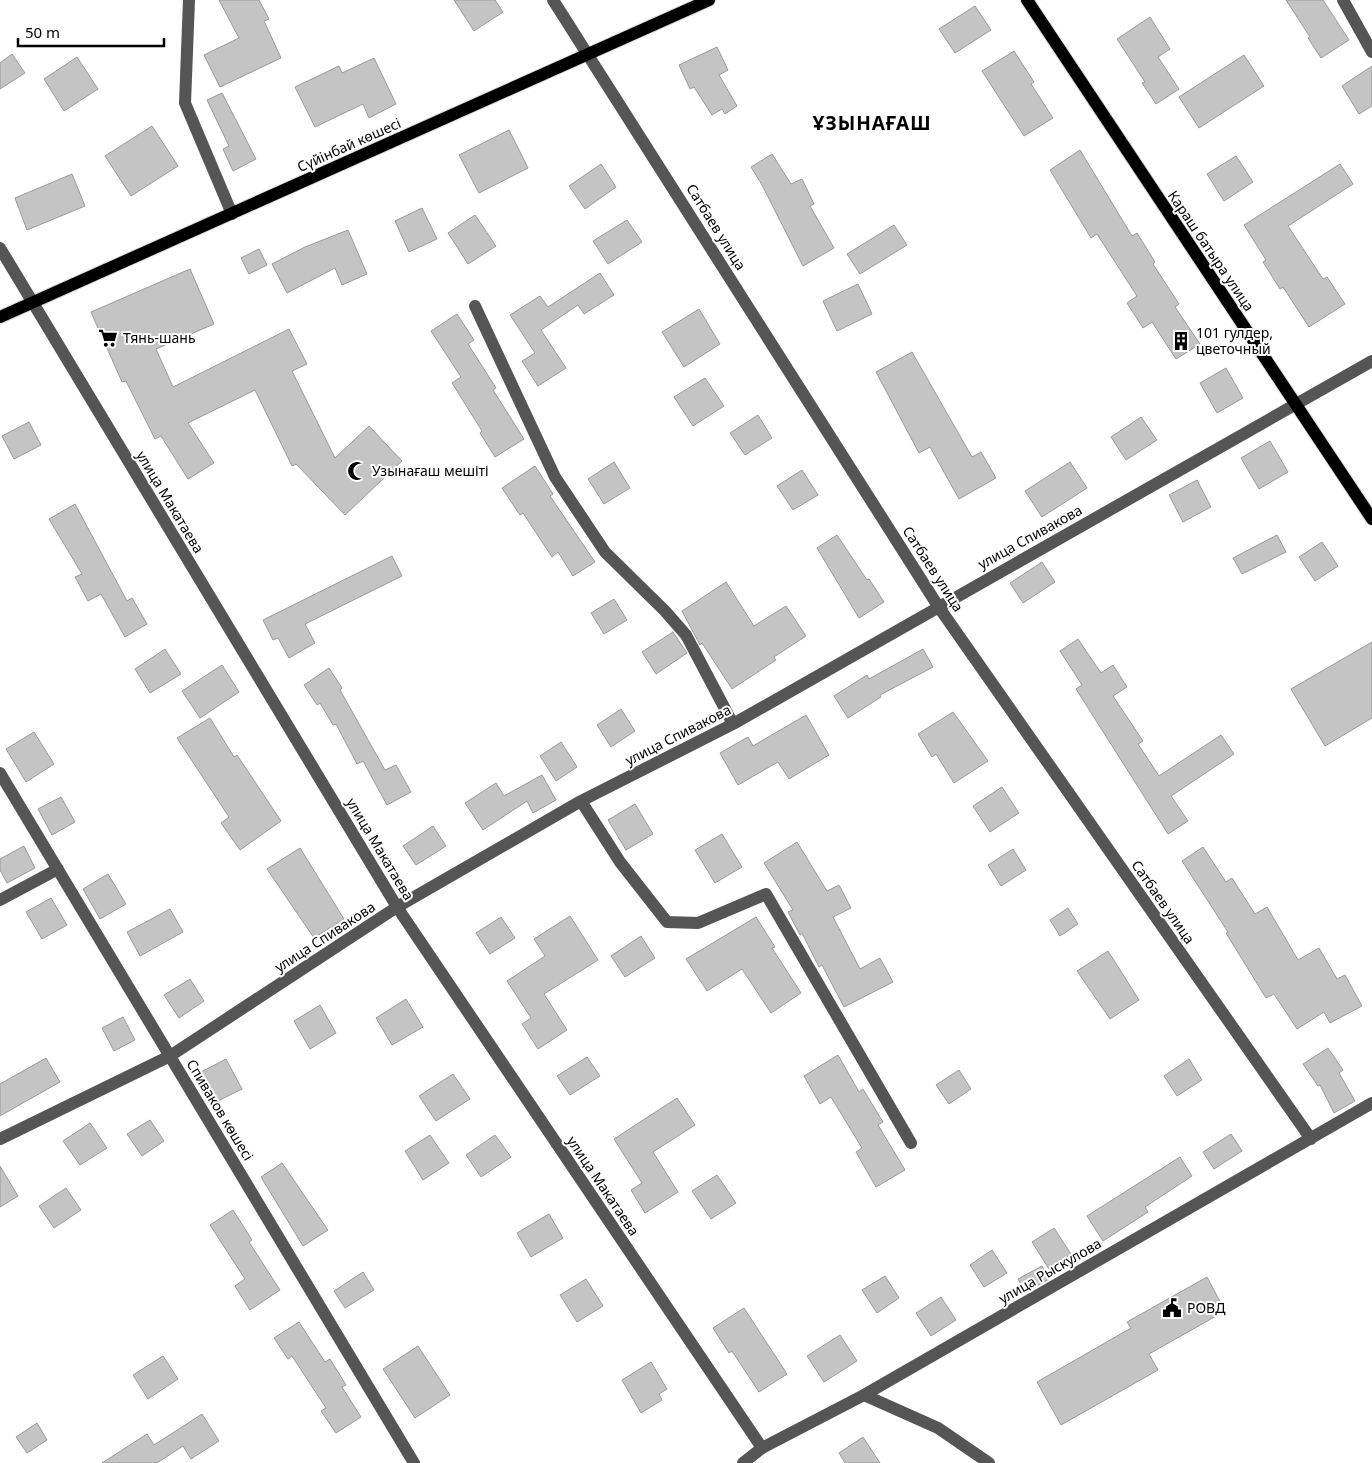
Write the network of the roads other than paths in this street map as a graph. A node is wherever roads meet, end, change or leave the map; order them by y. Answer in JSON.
{"nodes":[{"id":1,"x":189,"y":0,"type":"edge"},
{"id":2,"x":553,"y":0,"type":"edge"},
{"id":3,"x":709,"y":0,"type":"edge"},
{"id":4,"x":1027,"y":0,"type":"edge"},
{"id":5,"x":1343,"y":0,"type":"edge"},
{"id":6,"x":1372,"y":52,"type":"edge"},
{"id":7,"x":590,"y":54,"type":"junction"},
{"id":8,"x":232,"y":214,"type":"junction"},
{"id":9,"x":0,"y":248,"type":"edge"},
{"id":10,"x":32,"y":303,"type":"junction"},
{"id":11,"x":475,"y":306,"type":"dead end"},
{"id":12,"x":0,"y":316,"type":"edge"},
{"id":13,"x":1372,"y":361,"type":"edge"},
{"id":14,"x":1296,"y":405,"type":"junction"},
{"id":15,"x":1372,"y":519,"type":"edge"},
{"id":16,"x":938,"y":606,"type":"junction"},
{"id":17,"x":733,"y":724,"type":"junction"},
{"id":18,"x":0,"y":773,"type":"edge"},
{"id":19,"x":580,"y":801,"type":"junction"},
{"id":20,"x":58,"y":869,"type":"junction"},
{"id":21,"x":0,"y":900,"type":"edge"},
{"id":22,"x":397,"y":907,"type":"junction"},
{"id":23,"x":170,"y":1056,"type":"junction"},
{"id":24,"x":1372,"y":1102,"type":"edge"},
{"id":25,"x":0,"y":1139,"type":"edge"},
{"id":26,"x":1311,"y":1139,"type":"junction"},
{"id":27,"x":911,"y":1143,"type":"dead end"},
{"id":28,"x":864,"y":1395,"type":"junction"},
{"id":29,"x":762,"y":1448,"type":"junction"},
{"id":30,"x":414,"y":1463,"type":"edge"},
{"id":31,"x":742,"y":1463,"type":"edge"},
{"id":32,"x":989,"y":1463,"type":"edge"}],
"edges":[{"from":1,"to":8,"type":"street"},
{"from":2,"to":7,"type":"street","name":"Сатбаев улица"},
{"from":3,"to":7,"type":"main road","name":"Сүйінбай көшесі"},
{"from":4,"to":14,"type":"main road","name":"Караш батыра улица"},
{"from":5,"to":6,"type":"street"},
{"from":7,"to":8,"type":"main road","name":"Сүйінбай көшесі"},
{"from":7,"to":16,"type":"street","name":"Сатбаев улица"},
{"from":8,"to":10,"type":"main road","name":"Сүйінбай көшесі"},
{"from":9,"to":10,"type":"street","name":"улица Макатаева"},
{"from":10,"to":12,"type":"main road","name":"Сүйінбай көшесі"},
{"from":10,"to":22,"type":"street","name":"улица Макатаева"},
{"from":11,"to":17,"type":"street"},
{"from":13,"to":14,"type":"street","name":"улица Спивакова"},
{"from":14,"to":15,"type":"main road","name":"Караш батыра улица"},
{"from":14,"to":16,"type":"street","name":"улица Спивакова"},
{"from":16,"to":17,"type":"street","name":"улица Спивакова"},
{"from":16,"to":26,"type":"street","name":"Сатбаев улица"},
{"from":17,"to":19,"type":"street","name":"улица Спивакова"},
{"from":18,"to":20,"type":"street","name":"Спиваков көшесі"},
{"from":19,"to":22,"type":"street","name":"улица Спивакова"},
{"from":19,"to":27,"type":"street"},
{"from":20,"to":21,"type":"street"},
{"from":20,"to":23,"type":"street","name":"Спиваков көшесі"},
{"from":22,"to":23,"type":"street","name":"улица Спивакова"},
{"from":22,"to":29,"type":"street","name":"улица Макатаева"},
{"from":23,"to":25,"type":"street","name":"улица Спивакова"},
{"from":23,"to":30,"type":"street","name":"Спиваков көшесі"},
{"from":24,"to":26,"type":"street","name":"улица Рыскулова"},
{"from":26,"to":28,"type":"street","name":"улица Рыскулова"},
{"from":28,"to":29,"type":"street","name":"улица Рыскулова"},
{"from":28,"to":32,"type":"street"},
{"from":29,"to":31,"type":"street","name":"улица Рыскулова"}]}
